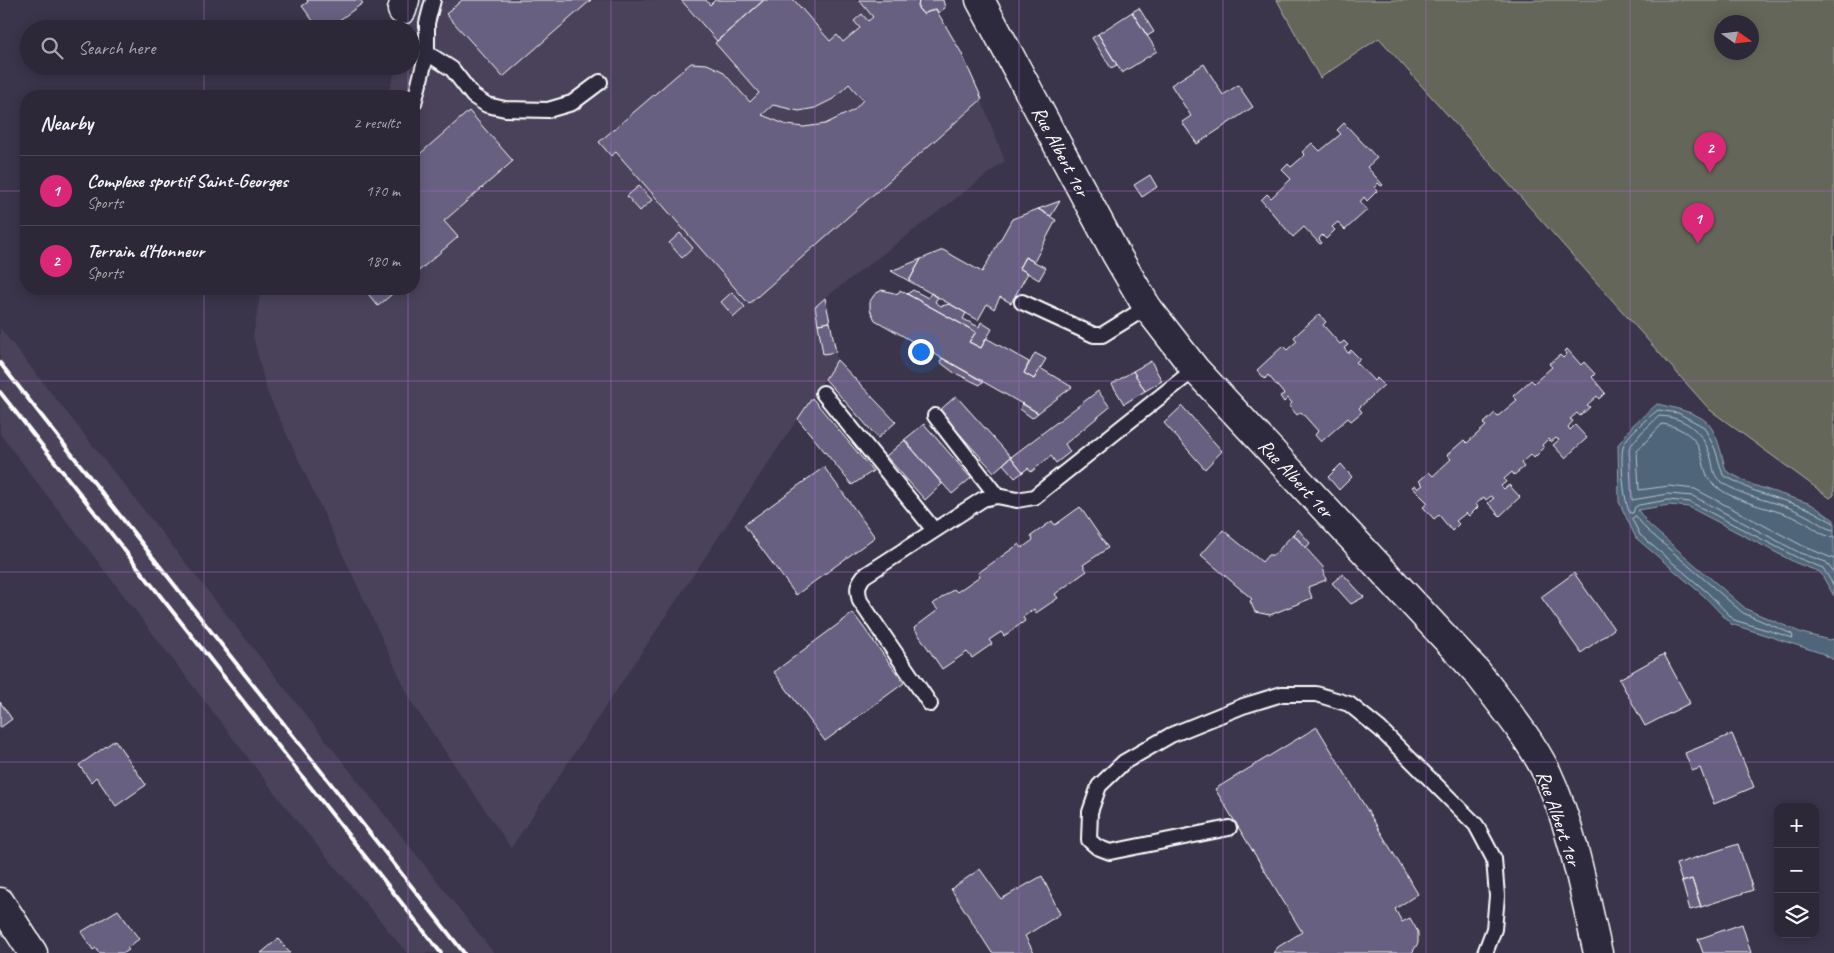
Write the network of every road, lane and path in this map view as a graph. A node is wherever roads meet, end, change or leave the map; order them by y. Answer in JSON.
{"nodes":[{"id":1,"x":433,"y":0,"type":"edge"},
{"id":2,"x":980,"y":0,"type":"edge"},
{"id":3,"x":427,"y":53,"type":"junction"},
{"id":4,"x":600,"y":82,"type":"dead end"},
{"id":5,"x":417,"y":90,"type":"edge"},
{"id":6,"x":1022,"y":302,"type":"dead end"},
{"id":7,"x":1147,"y":307,"type":"junction"},
{"id":8,"x":1195,"y":369,"type":"junction"},
{"id":9,"x":823,"y":393,"type":"dead end"},
{"id":10,"x":934,"y":416,"type":"dead end"},
{"id":11,"x":997,"y":496,"type":"junction"},
{"id":12,"x":934,"y":530,"type":"junction"},
{"id":13,"x":930,"y":704,"type":"dead end"},
{"id":14,"x":1229,"y":828,"type":"dead end"},
{"id":15,"x":0,"y":902,"type":"edge"},
{"id":16,"x":33,"y":953,"type":"edge"},
{"id":17,"x":1485,"y":953,"type":"edge"},
{"id":18,"x":1598,"y":953,"type":"edge"}],
"edges":[{"from":1,"to":3,"type":"lane"},
{"from":2,"to":7,"type":"street","name":"Rue Albert 1er"},
{"from":3,"to":4,"type":"lane"},
{"from":3,"to":5,"type":"lane"},
{"from":6,"to":7,"type":"lane"},
{"from":7,"to":8,"type":"street","name":"Rue Albert 1er"},
{"from":8,"to":11,"type":"lane"},
{"from":8,"to":18,"type":"street","name":"Rue Albert 1er"},
{"from":9,"to":12,"type":"lane"},
{"from":10,"to":11,"type":"lane"},
{"from":11,"to":12,"type":"lane"},
{"from":12,"to":13,"type":"lane"},
{"from":14,"to":17,"type":"lane"},
{"from":15,"to":16,"type":"street"}]}
